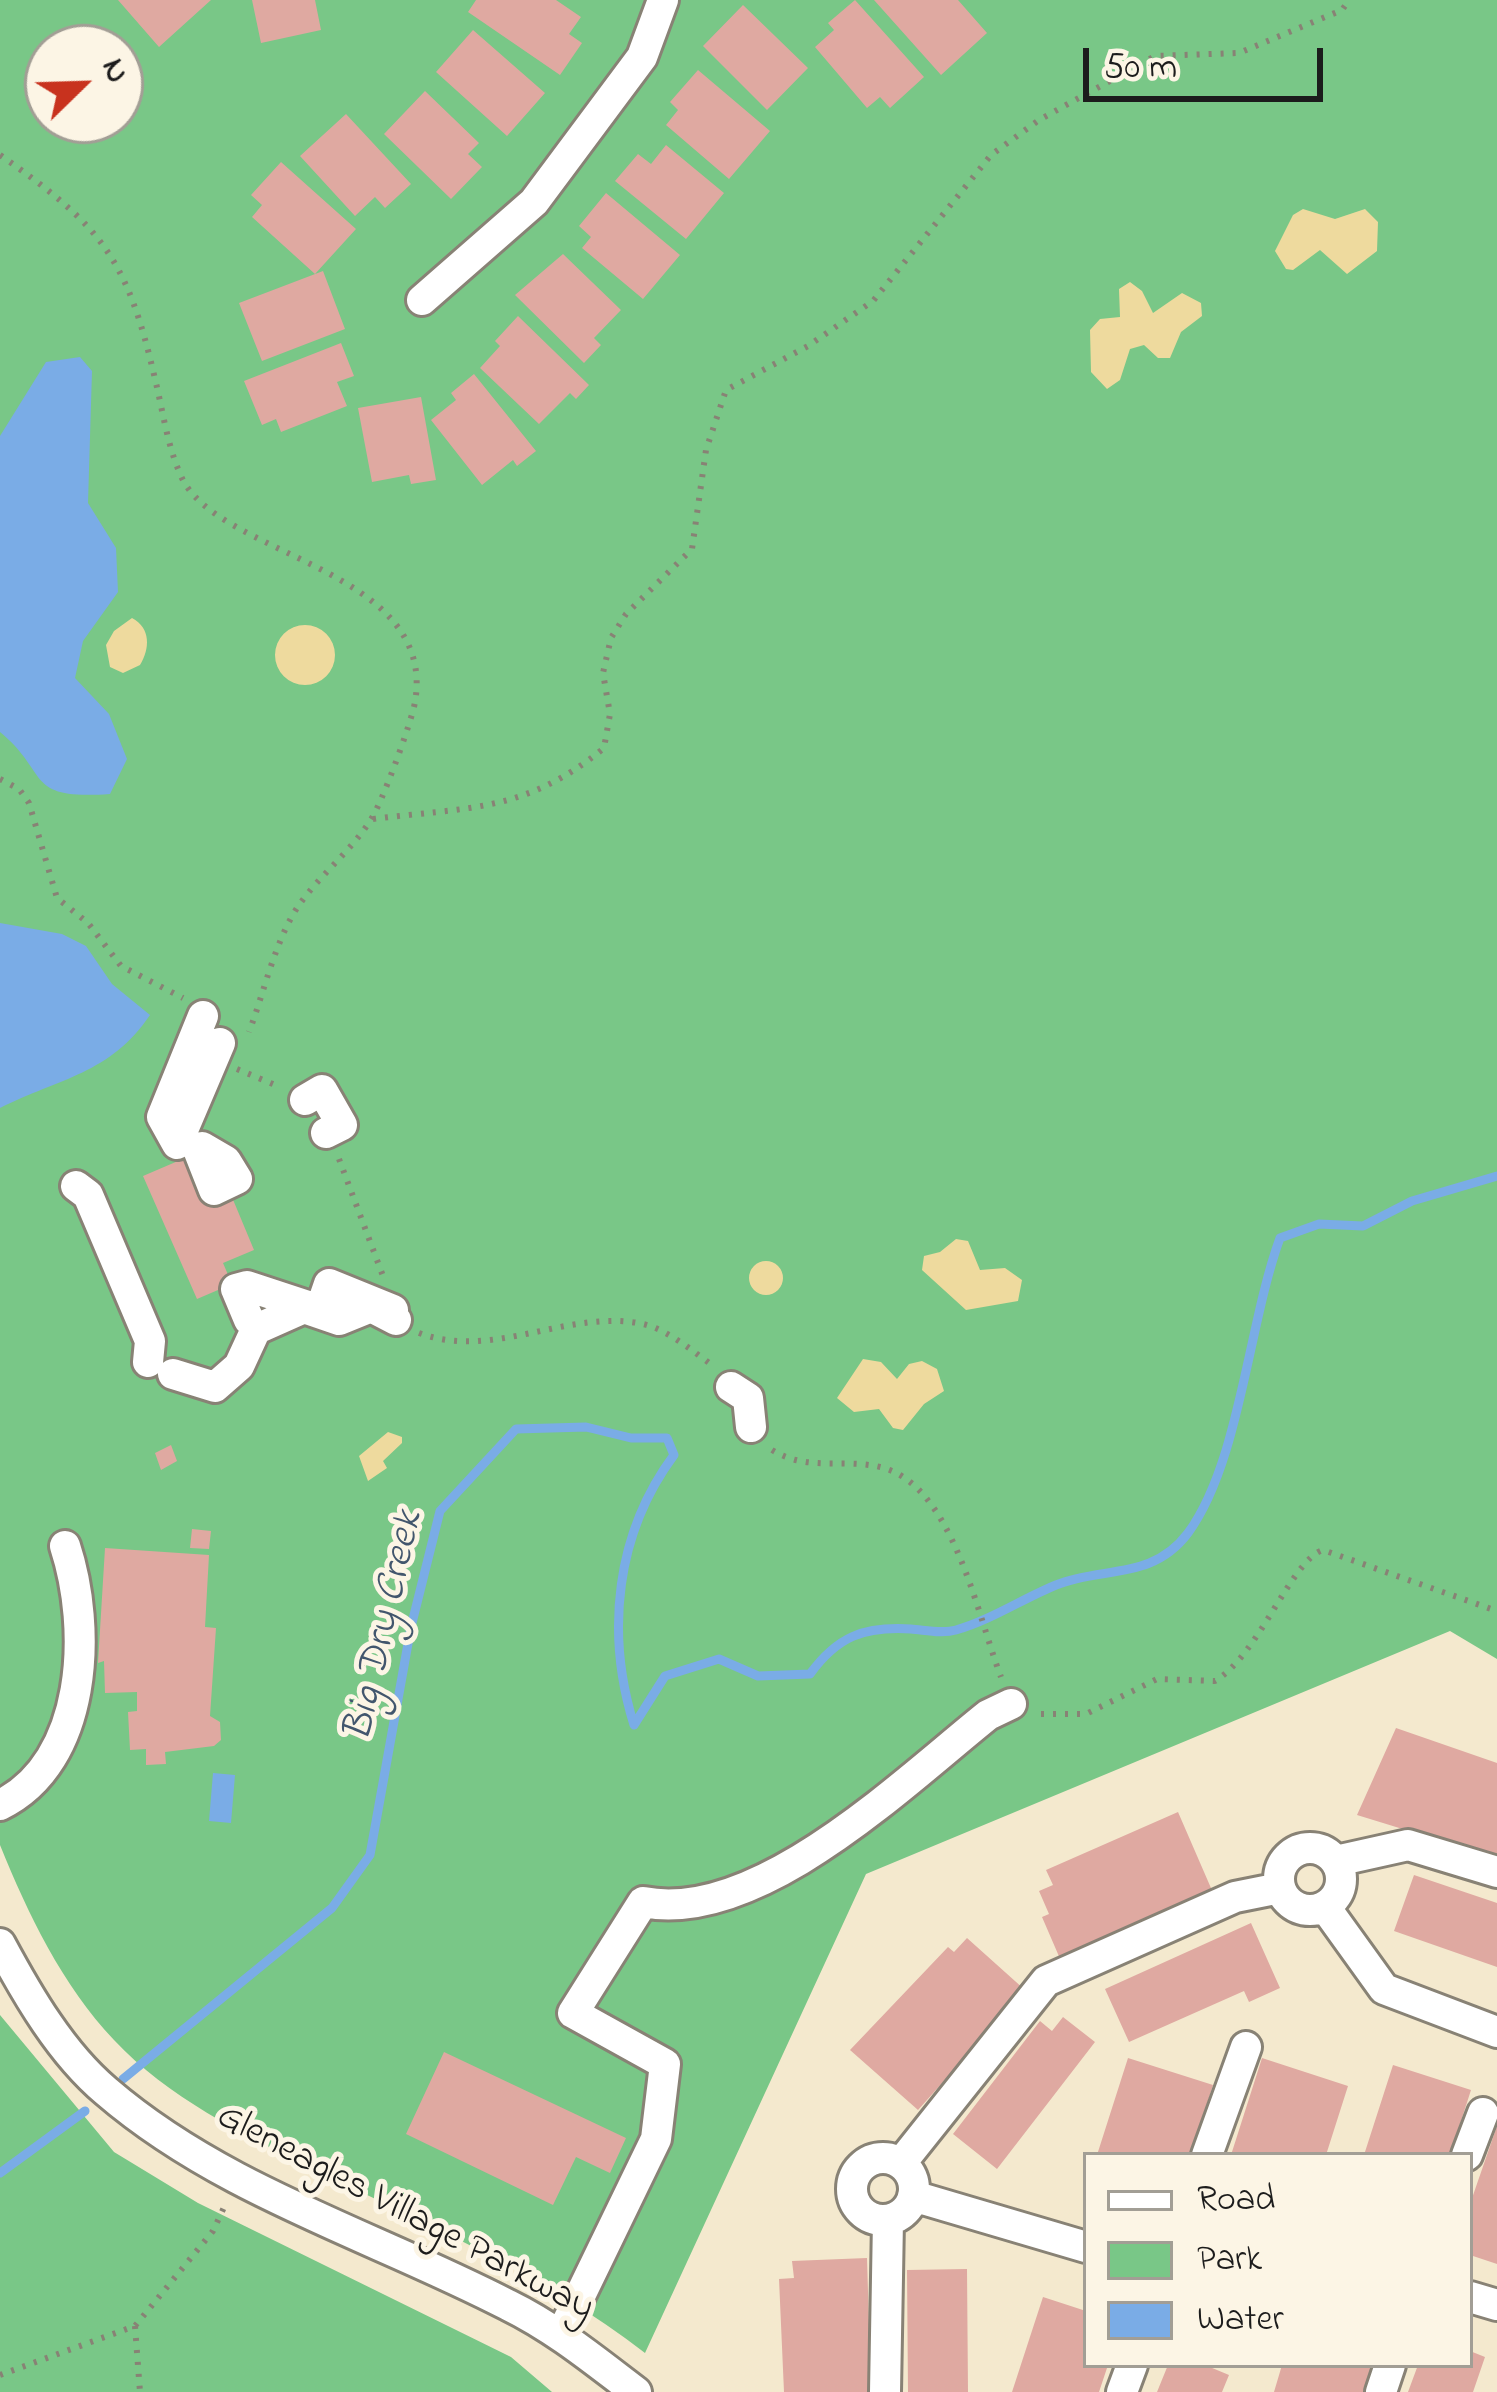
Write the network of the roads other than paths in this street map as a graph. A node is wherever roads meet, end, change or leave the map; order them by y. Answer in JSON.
{"nodes":[{"id":1,"x":663,"y":0,"type":"edge"},
{"id":2,"x":422,"y":299,"type":"dead end"},
{"id":3,"x":203,"y":1016,"type":"road end"},
{"id":4,"x":228,"y":1056,"type":"road end"},
{"id":5,"x":305,"y":1100,"type":"road end"},
{"id":6,"x":326,"y":1133,"type":"road end"},
{"id":7,"x":76,"y":1186,"type":"dead end"},
{"id":8,"x":257,"y":1327,"type":"junction"},
{"id":9,"x":730,"y":1387,"type":"road end"},
{"id":10,"x":751,"y":1426,"type":"road end"},
{"id":11,"x":65,"y":1546,"type":"dead end"},
{"id":12,"x":1011,"y":1704,"type":"road end"},
{"id":13,"x":0,"y":1805,"type":"edge"},
{"id":14,"x":1336,"y":1861,"type":"junction"},
{"id":15,"x":1497,"y":1872,"type":"edge"},
{"id":16,"x":1280,"y":1888,"type":"junction"},
{"id":17,"x":1325,"y":1907,"type":"junction"},
{"id":18,"x":0,"y":1944,"type":"edge"},
{"id":19,"x":1497,"y":2032,"type":"edge"},
{"id":20,"x":1246,"y":2047,"type":"dead end"},
{"id":21,"x":1483,"y":2113,"type":"dead end"},
{"id":22,"x":1209,"y":2152,"type":"edge"},
{"id":23,"x":1468,"y":2152,"type":"edge"},
{"id":24,"x":901,"y":2163,"type":"junction"},
{"id":25,"x":914,"y":2196,"type":"junction"},
{"id":26,"x":888,"y":2220,"type":"junction"},
{"id":27,"x":1083,"y":2245,"type":"edge"},
{"id":28,"x":561,"y":2335,"type":"junction"},
{"id":29,"x":636,"y":2392,"type":"edge"},
{"id":30,"x":886,"y":2392,"type":"edge"}],
"edges":[{"from":1,"to":2,"type":"street"},
{"from":3,"to":4,"type":"street"},
{"from":5,"to":6,"type":"street"},
{"from":7,"to":8,"type":"street"},
{"from":8,"to":8,"type":"street"},
{"from":9,"to":10,"type":"street"},
{"from":11,"to":13,"type":"street"},
{"from":12,"to":28,"type":"street"},
{"from":14,"to":15,"type":"street"},
{"from":14,"to":16,"type":"street"},
{"from":14,"to":17,"type":"street"},
{"from":16,"to":17,"type":"street"},
{"from":16,"to":24,"type":"street"},
{"from":17,"to":19,"type":"street"},
{"from":18,"to":28,"type":"street","name":"Gleneagles Village Parkway"},
{"from":20,"to":22,"type":"street"},
{"from":21,"to":23,"type":"street"},
{"from":24,"to":25,"type":"street"},
{"from":24,"to":26,"type":"street"},
{"from":25,"to":26,"type":"street"},
{"from":25,"to":27,"type":"street"},
{"from":26,"to":30,"type":"street"},
{"from":28,"to":29,"type":"street","name":"Gleneagles Village Parkway"}]}
